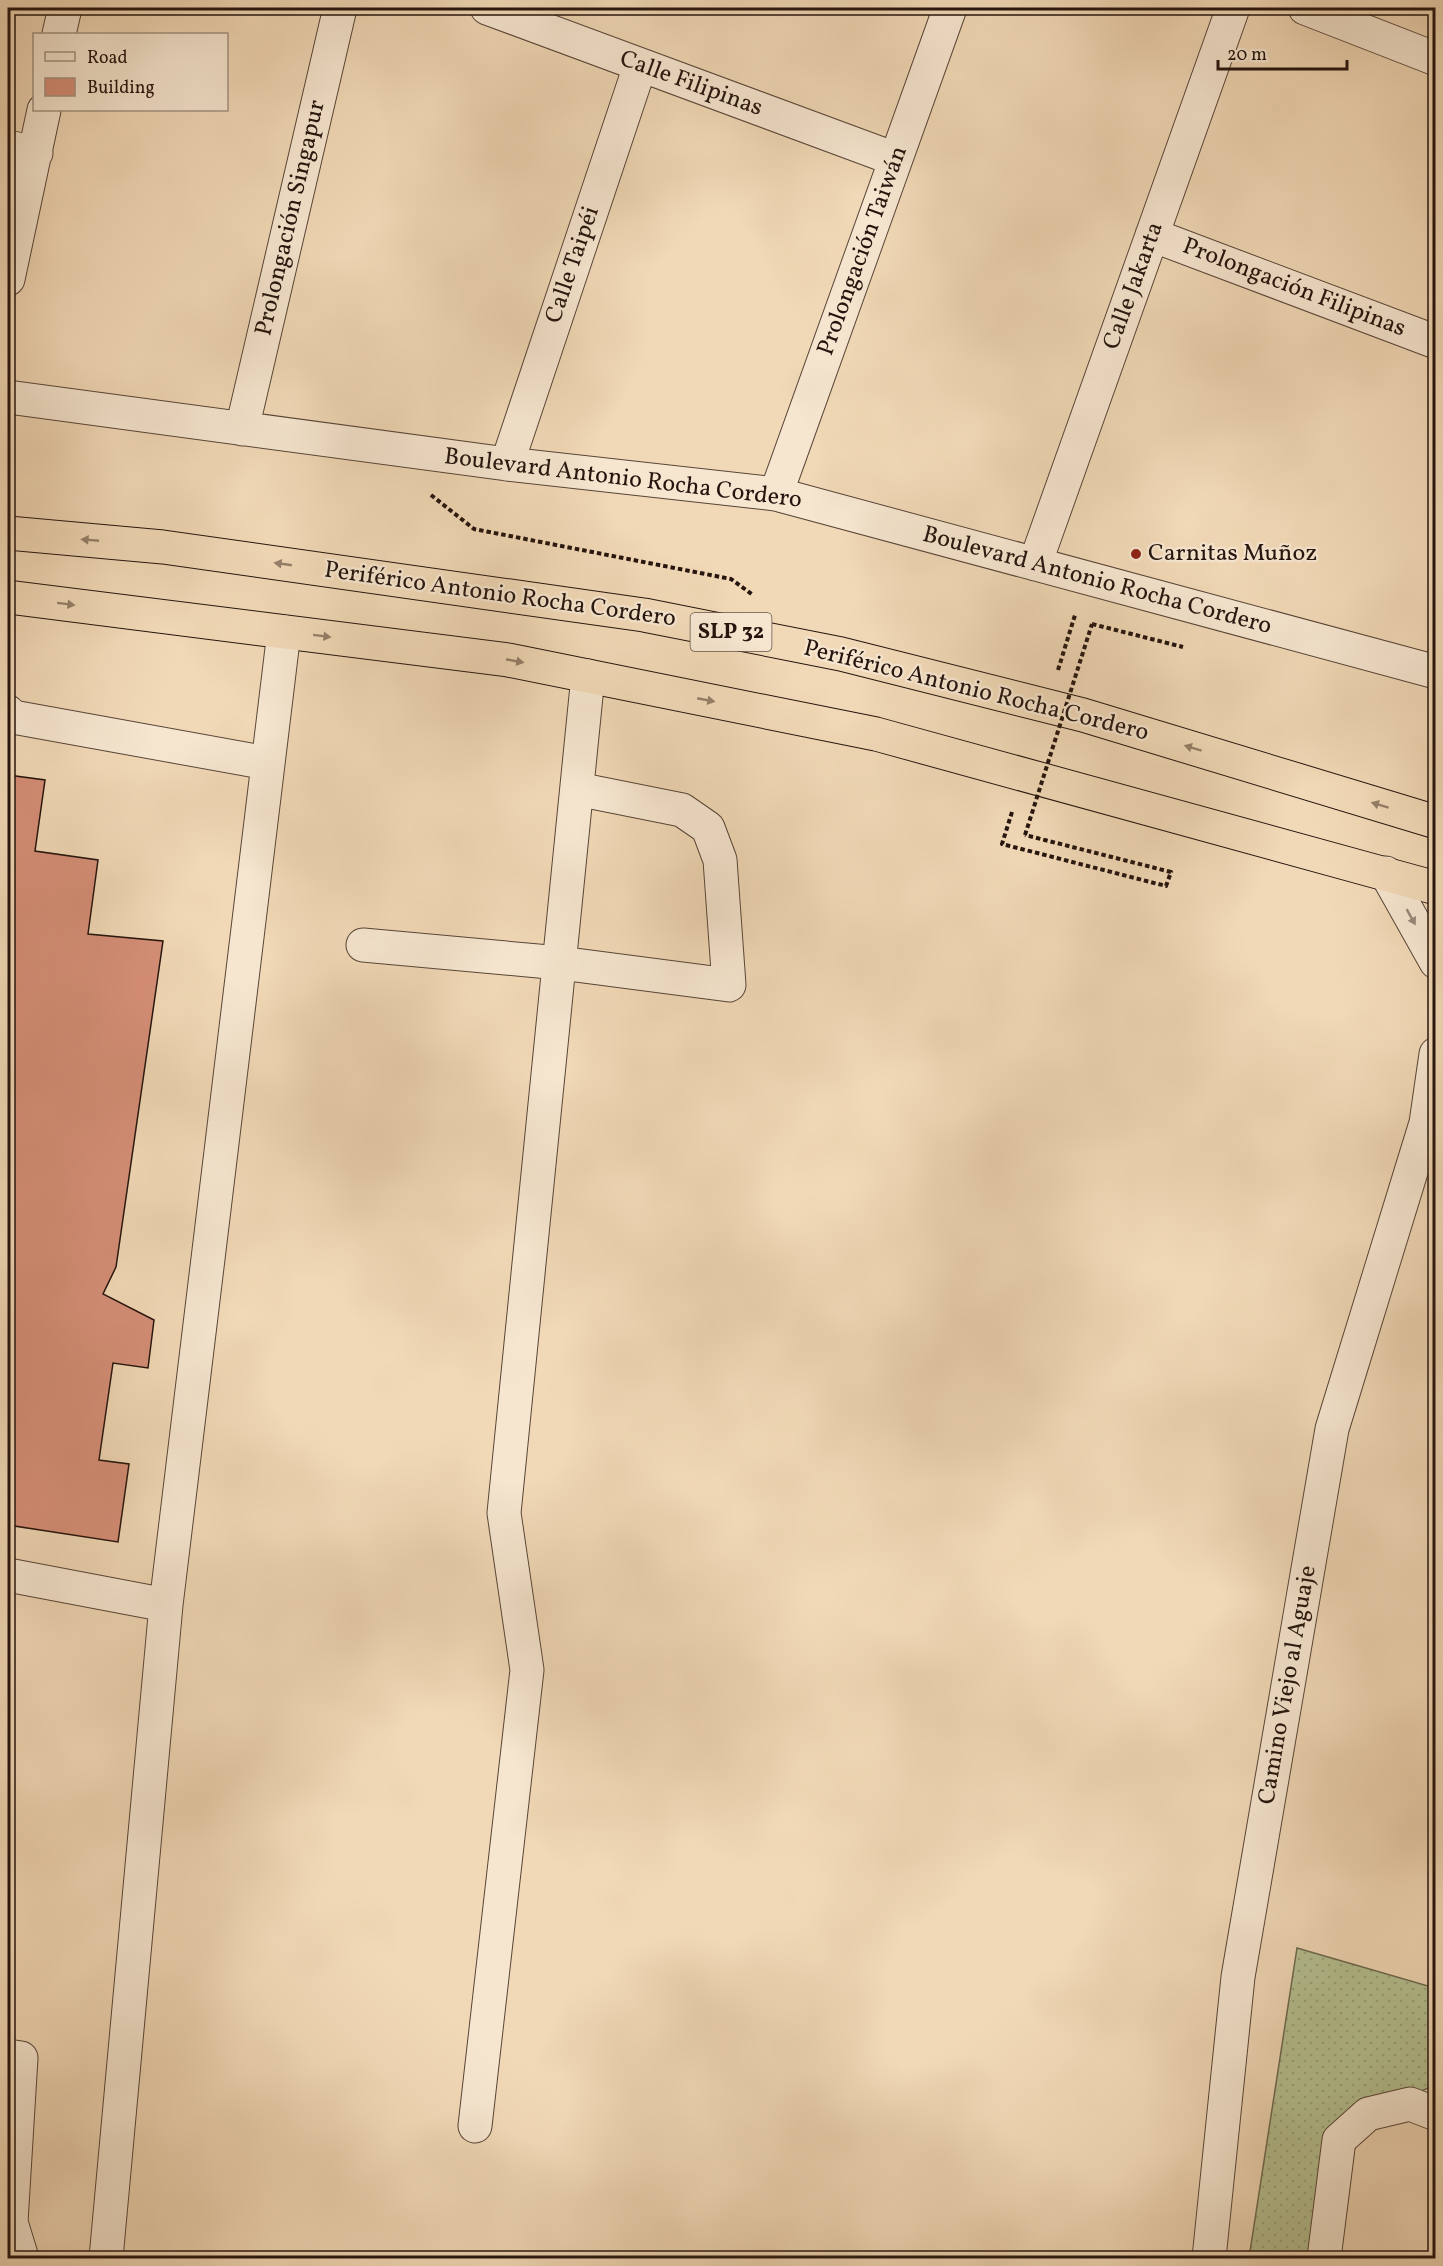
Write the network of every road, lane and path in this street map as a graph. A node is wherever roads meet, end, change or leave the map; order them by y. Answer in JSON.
{"nodes":[{"id":1,"x":65,"y":8,"type":"edge"},
{"id":2,"x":340,"y":8,"type":"edge"},
{"id":3,"x":487,"y":8,"type":"edge"},
{"id":4,"x":950,"y":8,"type":"edge"},
{"id":5,"x":1233,"y":8,"type":"edge"},
{"id":6,"x":1305,"y":8,"type":"edge"},
{"id":7,"x":59,"y":33,"type":"edge"},
{"id":8,"x":1436,"y":59,"type":"edge"},
{"id":9,"x":640,"y":66,"type":"junction"},
{"id":10,"x":43,"y":111,"type":"edge"},
{"id":11,"x":22,"y":150,"type":"edge"},
{"id":12,"x":896,"y":159,"type":"junction"},
{"id":13,"x":1152,"y":235,"type":"junction"},
{"id":14,"x":8,"y":279,"type":"edge"},
{"id":15,"x":1436,"y":342,"type":"edge"},
{"id":16,"x":8,"y":397,"type":"edge"},
{"id":17,"x":242,"y":429,"type":"junction"},
{"id":18,"x":507,"y":464,"type":"junction"},
{"id":19,"x":430,"y":494,"type":"dead end"},
{"id":20,"x":776,"y":494,"type":"junction"},
{"id":21,"x":8,"y":533,"type":"edge"},
{"id":22,"x":1035,"y":564,"type":"junction"},
{"id":23,"x":8,"y":597,"type":"edge"},
{"id":24,"x":758,"y":598,"type":"dead end"},
{"id":25,"x":1078,"y":605,"type":"dead end"},
{"id":26,"x":1092,"y":624,"type":"dead end"},
{"id":27,"x":284,"y":632,"type":"junction"},
{"id":28,"x":1436,"y":672,"type":"edge"},
{"id":29,"x":588,"y":676,"type":"junction"},
{"id":30,"x":1046,"y":705,"type":"junction"},
{"id":31,"x":8,"y":712,"type":"edge"},
{"id":32,"x":267,"y":763,"type":"junction"},
{"id":33,"x":578,"y":789,"type":"junction"},
{"id":34,"x":1436,"y":822,"type":"edge"},
{"id":35,"x":1002,"y":844,"type":"dead end"},
{"id":36,"x":1386,"y":873,"type":"junction"},
{"id":37,"x":1436,"y":888,"type":"edge"},
{"id":38,"x":363,"y":945,"type":"dead end"},
{"id":39,"x":1436,"y":962,"type":"edge"},
{"id":40,"x":560,"y":963,"type":"junction"},
{"id":41,"x":1436,"y":1054,"type":"edge"},
{"id":42,"x":1431,"y":1118,"type":"edge"},
{"id":43,"x":8,"y":1575,"type":"edge"},
{"id":44,"x":166,"y":1605,"type":"junction"},
{"id":45,"x":8,"y":2056,"type":"edge"},
{"id":46,"x":1436,"y":2114,"type":"edge"},
{"id":47,"x":475,"y":2126,"type":"dead end"},
{"id":48,"x":22,"y":2259,"type":"edge"},
{"id":49,"x":106,"y":2259,"type":"edge"},
{"id":50,"x":1209,"y":2259,"type":"edge"},
{"id":51,"x":1324,"y":2259,"type":"edge"}],
"edges":[{"from":1,"to":7,"type":"street"},
{"from":2,"to":17,"type":"street","name":"Prolongación Singapur"},
{"from":3,"to":9,"type":"street","name":"Calle Filipinas"},
{"from":4,"to":12,"type":"street","name":"Prolongación Taiwán"},
{"from":5,"to":13,"type":"street","name":"Calle Jakarta"},
{"from":6,"to":8,"type":"street"},
{"from":9,"to":12,"type":"street","name":"Calle Filipinas"},
{"from":9,"to":18,"type":"street","name":"Calle Taipéi"},
{"from":10,"to":11,"type":"street"},
{"from":11,"to":14,"type":"street"},
{"from":12,"to":20,"type":"street","name":"Prolongación Taiwán"},
{"from":13,"to":15,"type":"street","name":"Prolongación Filipinas"},
{"from":13,"to":22,"type":"street","name":"Calle Jakarta"},
{"from":16,"to":17,"type":"street","name":"Boulevard Antonio Rocha Cordero"},
{"from":17,"to":18,"type":"street","name":"Boulevard Antonio Rocha Cordero"},
{"from":18,"to":20,"type":"street","name":"Boulevard Antonio Rocha Cordero"},
{"from":19,"to":24,"type":"path"},
{"from":20,"to":22,"type":"street","name":"Boulevard Antonio Rocha Cordero"},
{"from":30,"to":21,"type":"highway","name":"Periférico Antonio Rocha Cordero","number":"SLP 32","one_way":true},
{"from":22,"to":28,"type":"street","name":"Boulevard Antonio Rocha Cordero"},
{"from":23,"to":27,"type":"highway","one_way":true},
{"from":25,"to":30,"type":"path"},
{"from":26,"to":35,"type":"path","bridge":true},
{"from":27,"to":29,"type":"highway","one_way":true},
{"from":27,"to":32,"type":"street"},
{"from":29,"to":33,"type":"street"},
{"from":29,"to":36,"type":"highway","one_way":true},
{"from":34,"to":30,"type":"highway","name":"Periférico Antonio Rocha Cordero","number":"SLP 32","one_way":true},
{"from":31,"to":32,"type":"street"},
{"from":32,"to":44,"type":"street"},
{"from":33,"to":40,"type":"street"},
{"from":33,"to":40,"type":"street"},
{"from":36,"to":37,"type":"highway"},
{"from":36,"to":39,"type":"street","one_way":true},
{"from":38,"to":40,"type":"street"},
{"from":40,"to":47,"type":"street"},
{"from":41,"to":42,"type":"street","name":"Camino Viejo al Aguaje"},
{"from":42,"to":50,"type":"street","name":"Camino Viejo al Aguaje"},
{"from":43,"to":44,"type":"street"},
{"from":44,"to":49,"type":"street"},
{"from":45,"to":48,"type":"street"},
{"from":46,"to":51,"type":"street"}]}
